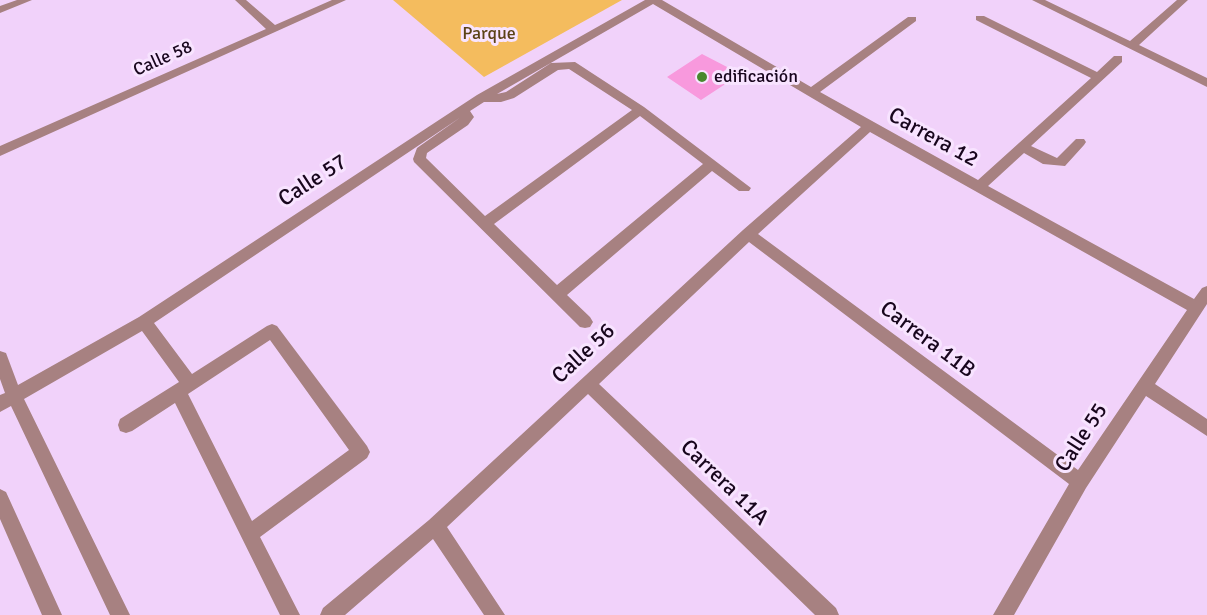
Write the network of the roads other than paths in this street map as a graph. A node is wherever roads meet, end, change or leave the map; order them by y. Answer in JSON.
{"nodes":[{"id":1,"x":27,"y":0,"type":"edge"},
{"id":2,"x":240,"y":0,"type":"edge"},
{"id":3,"x":341,"y":0,"type":"edge"},
{"id":4,"x":654,"y":0,"type":"edge"},
{"id":5,"x":1037,"y":0,"type":"edge"},
{"id":6,"x":1183,"y":0,"type":"edge"},
{"id":7,"x":0,"y":10,"type":"edge"},
{"id":8,"x":980,"y":18,"type":"dead end"},
{"id":9,"x":912,"y":19,"type":"dead end"},
{"id":10,"x":274,"y":30,"type":"junction"},
{"id":11,"x":1132,"y":45,"type":"junction"},
{"id":12,"x":1118,"y":59,"type":"dead end"},
{"id":13,"x":1099,"y":77,"type":"junction"},
{"id":14,"x":1207,"y":83,"type":"edge"},
{"id":15,"x":811,"y":93,"type":"junction"},
{"id":16,"x":481,"y":98,"type":"junction"},
{"id":17,"x":464,"y":110,"type":"junction"},
{"id":18,"x":640,"y":110,"type":"junction"},
{"id":19,"x":869,"y":126,"type":"junction"},
{"id":20,"x":1080,"y":142,"type":"dead end"},
{"id":21,"x":1023,"y":147,"type":"junction"},
{"id":22,"x":0,"y":151,"type":"edge"},
{"id":23,"x":711,"y":164,"type":"junction"},
{"id":24,"x":744,"y":188,"type":"dead end"},
{"id":25,"x":979,"y":188,"type":"junction"},
{"id":26,"x":485,"y":223,"type":"junction"},
{"id":27,"x":748,"y":234,"type":"junction"},
{"id":28,"x":1207,"y":291,"type":"edge"},
{"id":29,"x":556,"y":295,"type":"junction"},
{"id":30,"x":1195,"y":307,"type":"junction"},
{"id":31,"x":144,"y":322,"type":"junction"},
{"id":32,"x":585,"y":322,"type":"dead end"},
{"id":33,"x":0,"y":358,"type":"edge"},
{"id":34,"x":586,"y":383,"type":"junction"},
{"id":35,"x":1143,"y":385,"type":"junction"},
{"id":36,"x":184,"y":388,"type":"junction"},
{"id":37,"x":7,"y":400,"type":"edge"},
{"id":38,"x":126,"y":425,"type":"dead end"},
{"id":39,"x":1207,"y":428,"type":"edge"},
{"id":40,"x":1080,"y":482,"type":"junction"},
{"id":41,"x":0,"y":498,"type":"edge"},
{"id":42,"x":435,"y":526,"type":"junction"},
{"id":43,"x":249,"y":534,"type":"junction"},
{"id":44,"x":52,"y":615,"type":"edge"},
{"id":45,"x":120,"y":615,"type":"edge"},
{"id":46,"x":290,"y":615,"type":"edge"},
{"id":47,"x":330,"y":615,"type":"edge"},
{"id":48,"x":495,"y":615,"type":"edge"},
{"id":49,"x":830,"y":615,"type":"edge"},
{"id":50,"x":1003,"y":615,"type":"edge"}],
"edges":[{"from":1,"to":7,"type":"street"},
{"from":2,"to":10,"type":"street"},
{"from":3,"to":10,"type":"street","name":"Calle 58"},
{"from":4,"to":15,"type":"street","name":"Carrera 12"},
{"from":4,"to":16,"type":"street","name":"Calle 57"},
{"from":5,"to":11,"type":"street"},
{"from":6,"to":11,"type":"street"},
{"from":8,"to":13,"type":"street"},
{"from":9,"to":15,"type":"street"},
{"from":10,"to":22,"type":"street","name":"Calle 58"},
{"from":11,"to":14,"type":"street"},
{"from":12,"to":13,"type":"street"},
{"from":13,"to":21,"type":"street"},
{"from":15,"to":19,"type":"street","name":"Carrera 12"},
{"from":16,"to":17,"type":"street","name":"Calle 57"},
{"from":16,"to":18,"type":"street"},
{"from":17,"to":26,"type":"street"},
{"from":17,"to":31,"type":"street","name":"Calle 57"},
{"from":18,"to":23,"type":"street"},
{"from":18,"to":26,"type":"street"},
{"from":19,"to":25,"type":"street","name":"Carrera 12"},
{"from":19,"to":27,"type":"street","name":"Calle 56"},
{"from":20,"to":21,"type":"street"},
{"from":21,"to":25,"type":"street"},
{"from":23,"to":24,"type":"street"},
{"from":23,"to":29,"type":"street"},
{"from":25,"to":30,"type":"street","name":"Carrera 12"},
{"from":26,"to":29,"type":"street"},
{"from":27,"to":34,"type":"street","name":"Calle 56"},
{"from":27,"to":40,"type":"street","name":"Carrera 11B"},
{"from":28,"to":30,"type":"street","name":"Calle 55"},
{"from":29,"to":32,"type":"street"},
{"from":30,"to":35,"type":"street","name":"Calle 55"},
{"from":31,"to":36,"type":"street"},
{"from":31,"to":37,"type":"street","name":"Calle 57"},
{"from":33,"to":37,"type":"street"},
{"from":34,"to":42,"type":"street","name":"Calle 56"},
{"from":34,"to":49,"type":"street","name":"Carrera 11A"},
{"from":35,"to":39,"type":"street"},
{"from":35,"to":40,"type":"street","name":"Calle 55"},
{"from":36,"to":38,"type":"street"},
{"from":36,"to":43,"type":"street"},
{"from":36,"to":43,"type":"street"},
{"from":37,"to":45,"type":"street"},
{"from":40,"to":50,"type":"street","name":"Calle 55"},
{"from":41,"to":44,"type":"street"},
{"from":42,"to":47,"type":"street","name":"Calle 56"},
{"from":42,"to":48,"type":"street"},
{"from":43,"to":46,"type":"street"}]}
